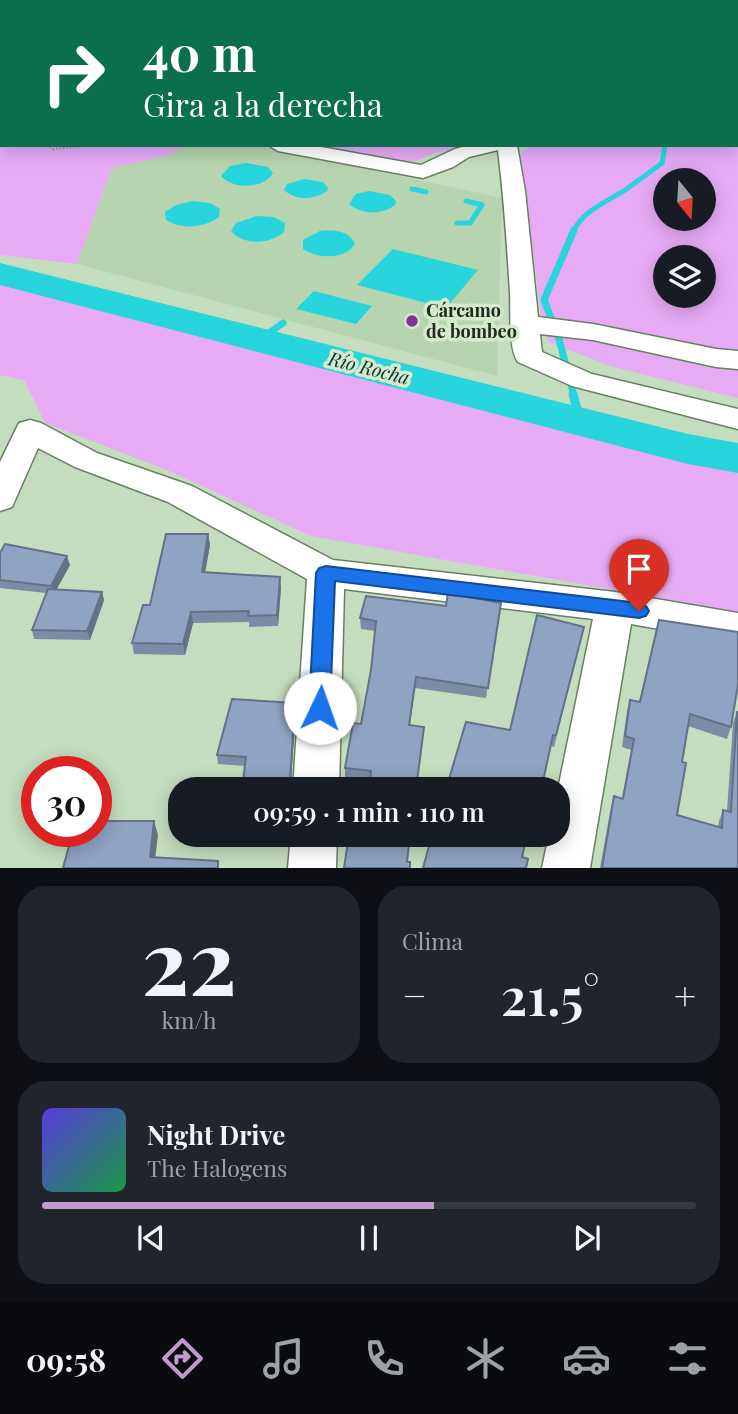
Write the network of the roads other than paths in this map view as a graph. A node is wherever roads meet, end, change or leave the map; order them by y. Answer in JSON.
{"nodes":[{"id":1,"x":288,"y":147,"type":"edge"},
{"id":2,"x":487,"y":147,"type":"edge"},
{"id":3,"x":507,"y":147,"type":"edge"},
{"id":4,"x":524,"y":324,"type":"junction"},
{"id":5,"x":738,"y":360,"type":"edge"},
{"id":6,"x":738,"y":419,"type":"edge"},
{"id":7,"x":0,"y":499,"type":"edge"},
{"id":8,"x":326,"y":573,"type":"junction"},
{"id":9,"x":615,"y":607,"type":"junction"},
{"id":10,"x":738,"y":628,"type":"edge"},
{"id":11,"x":317,"y":777,"type":"edge"},
{"id":12,"x":313,"y":847,"type":"edge"},
{"id":13,"x":312,"y":868,"type":"edge"},
{"id":14,"x":566,"y":868,"type":"edge"}],
"edges":[{"from":1,"to":2,"type":"street"},
{"from":3,"to":4,"type":"street"},
{"from":4,"to":5,"type":"street"},
{"from":4,"to":6,"type":"street"},
{"from":7,"to":8,"type":"street"},
{"from":8,"to":9,"type":"street"},
{"from":8,"to":11,"type":"street"},
{"from":9,"to":10,"type":"street"},
{"from":9,"to":14,"type":"street"},
{"from":12,"to":13,"type":"street"}]}
